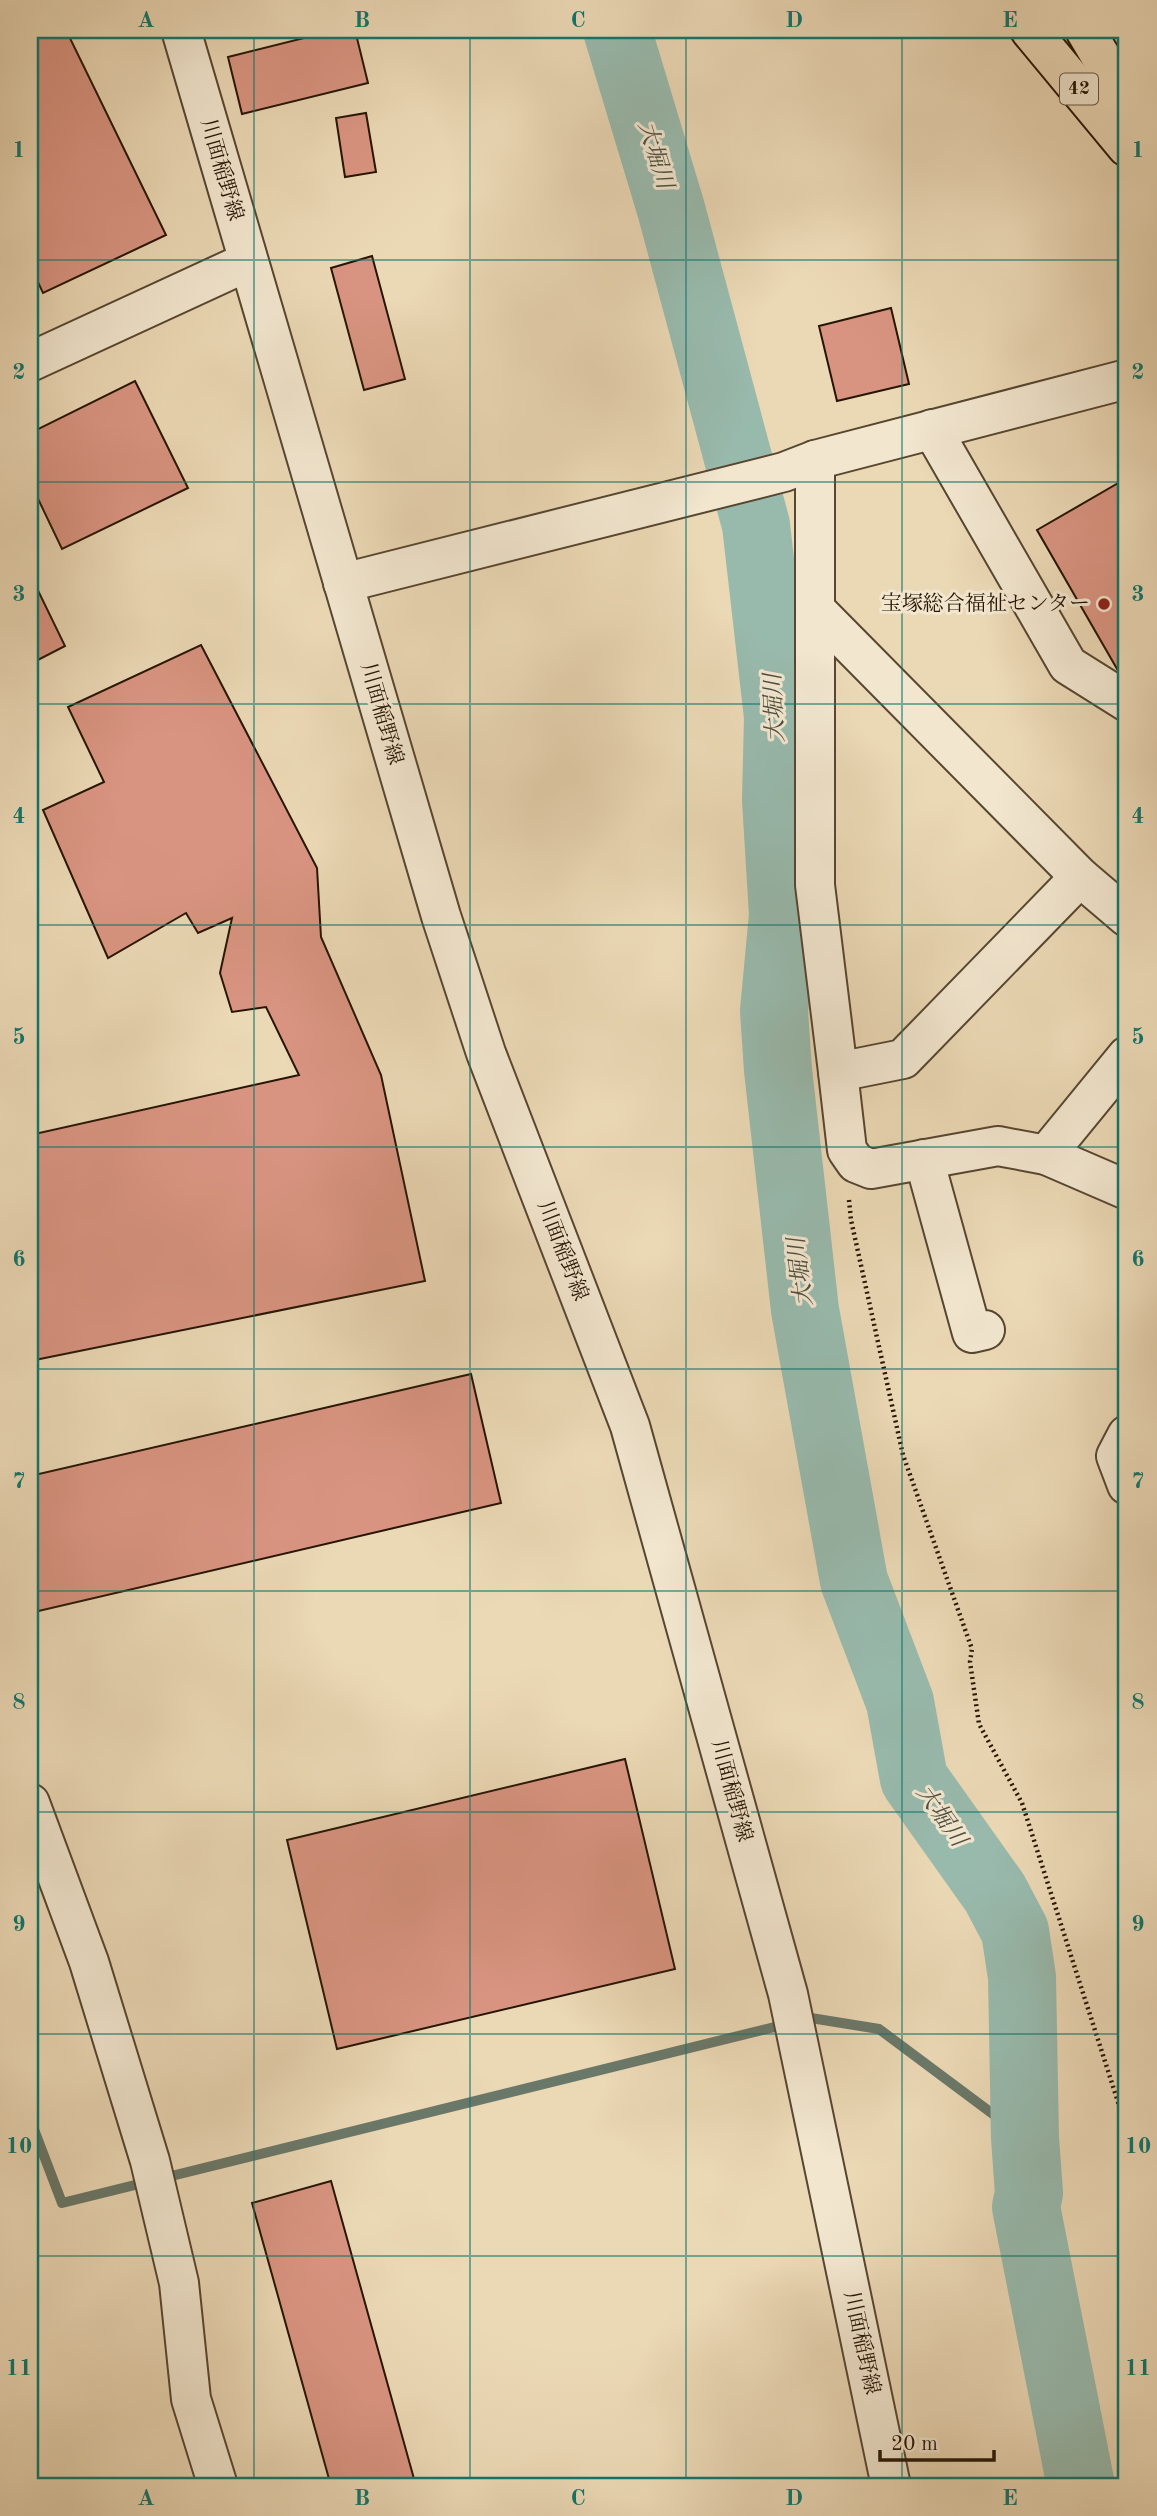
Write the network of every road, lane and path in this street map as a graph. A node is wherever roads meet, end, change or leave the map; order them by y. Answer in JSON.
{"nodes":[{"id":1,"x":181,"y":30,"type":"edge"},
{"id":2,"x":1030,"y":30,"type":"edge"},
{"id":3,"x":1084,"y":30,"type":"edge"},
{"id":4,"x":1127,"y":101,"type":"edge"},
{"id":5,"x":1127,"y":147,"type":"edge"},
{"id":6,"x":247,"y":262,"type":"junction"},
{"id":7,"x":30,"y":362,"type":"edge"},
{"id":8,"x":1127,"y":379,"type":"edge"},
{"id":9,"x":932,"y":429,"type":"junction"},
{"id":10,"x":800,"y":466,"type":"junction"},
{"id":11,"x":343,"y":583,"type":"junction"},
{"id":12,"x":816,"y":610,"type":"junction"},
{"id":13,"x":1127,"y":702,"type":"edge"},
{"id":14,"x":1080,"y":877,"type":"junction"},
{"id":15,"x":1127,"y":917,"type":"edge"},
{"id":16,"x":1127,"y":1056,"type":"edge"},
{"id":17,"x":838,"y":1072,"type":"junction"},
{"id":18,"x":1046,"y":1155,"type":"junction"},
{"id":19,"x":924,"y":1158,"type":"junction"},
{"id":20,"x":856,"y":1163,"type":"junction"},
{"id":21,"x":1127,"y":1190,"type":"edge"},
{"id":22,"x":973,"y":1333,"type":"dead end"},
{"id":23,"x":1127,"y":1435,"type":"edge"},
{"id":24,"x":1127,"y":1485,"type":"edge"},
{"id":25,"x":30,"y":1803,"type":"edge"},
{"id":26,"x":1127,"y":2130,"type":"edge"},
{"id":27,"x":218,"y":2486,"type":"edge"},
{"id":28,"x":891,"y":2486,"type":"edge"}],
"edges":[{"from":1,"to":6,"type":"street","name":"川面稲野線"},
{"from":2,"to":5,"type":"main road","number":"42"},
{"from":3,"to":4,"type":"main road","number":"42"},
{"from":6,"to":7,"type":"street"},
{"from":6,"to":11,"type":"street","name":"川面稲野線"},
{"from":8,"to":9,"type":"street"},
{"from":9,"to":10,"type":"street"},
{"from":9,"to":13,"type":"street"},
{"from":10,"to":11,"type":"street"},
{"from":10,"to":12,"type":"street"},
{"from":11,"to":28,"type":"street","name":"川面稲野線"},
{"from":12,"to":14,"type":"street"},
{"from":12,"to":17,"type":"street"},
{"from":14,"to":15,"type":"street"},
{"from":14,"to":17,"type":"street"},
{"from":16,"to":18,"type":"street"},
{"from":17,"to":20,"type":"street"},
{"from":18,"to":19,"type":"street"},
{"from":18,"to":21,"type":"street"},
{"from":19,"to":20,"type":"street"},
{"from":19,"to":22,"type":"street"},
{"from":20,"to":26,"type":"path"},
{"from":23,"to":24,"type":"street"},
{"from":25,"to":27,"type":"street"}]}
